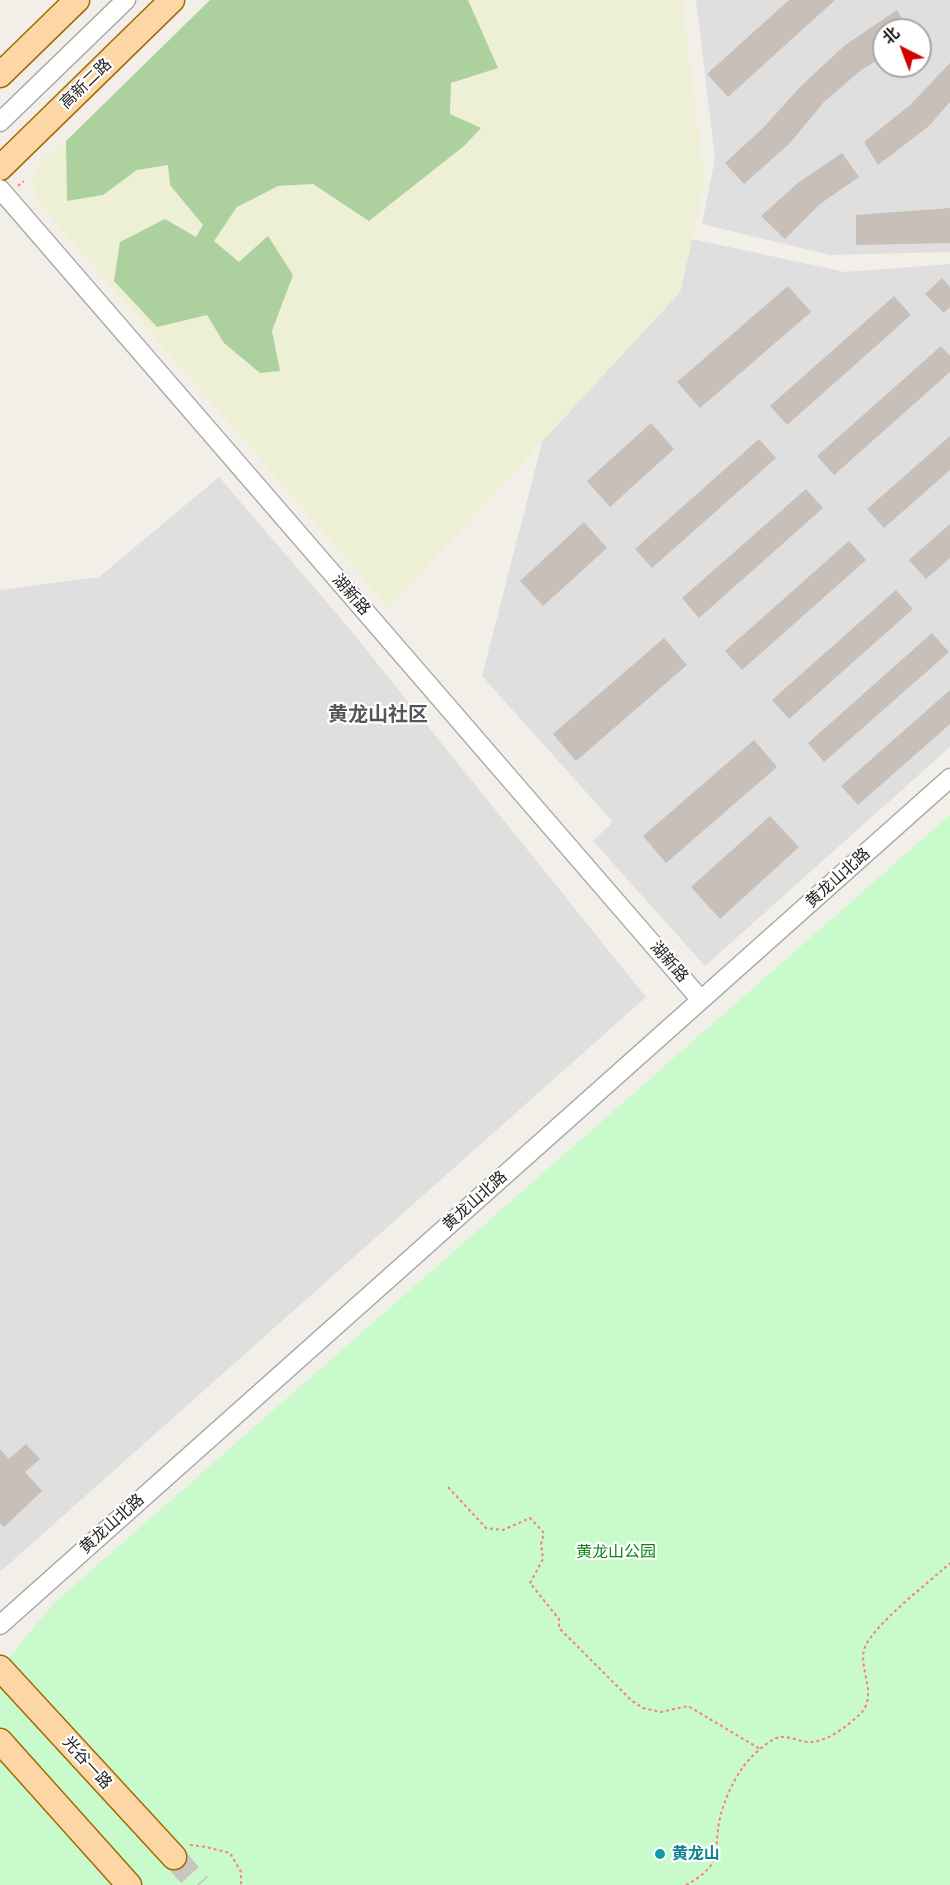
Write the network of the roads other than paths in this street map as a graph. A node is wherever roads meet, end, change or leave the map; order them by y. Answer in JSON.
{"nodes":[{"id":1,"x":77,"y":0,"type":"edge"},
{"id":2,"x":112,"y":0,"type":"edge"},
{"id":3,"x":126,"y":0,"type":"edge"},
{"id":4,"x":171,"y":0,"type":"edge"},
{"id":5,"x":0,"y":75,"type":"edge"},
{"id":6,"x":0,"y":110,"type":"edge"},
{"id":7,"x":0,"y":122,"type":"edge"},
{"id":8,"x":0,"y":168,"type":"edge"},
{"id":9,"x":0,"y":189,"type":"edge"},
{"id":10,"x":950,"y":778,"type":"edge"},
{"id":11,"x":701,"y":1000,"type":"junction"},
{"id":12,"x":0,"y":1625,"type":"edge"},
{"id":13,"x":0,"y":1668,"type":"edge"},
{"id":14,"x":0,"y":1741,"type":"edge"},
{"id":15,"x":180,"y":1851,"type":"tunnel mouth"},
{"id":16,"x":129,"y":1885,"type":"edge"}],
"edges":[{"from":1,"to":5,"type":"main road"},
{"from":2,"to":6,"type":"street"},
{"from":3,"to":7,"type":"street"},
{"from":4,"to":8,"type":"main road","name":"高新二路"},
{"from":9,"to":11,"type":"street","name":"湖新路"},
{"from":10,"to":11,"type":"street","name":"黄龙山北路"},
{"from":11,"to":12,"type":"street","name":"黄龙山北路"},
{"from":13,"to":15,"type":"main road","name":"光谷一路"},
{"from":14,"to":16,"type":"main road"}]}
